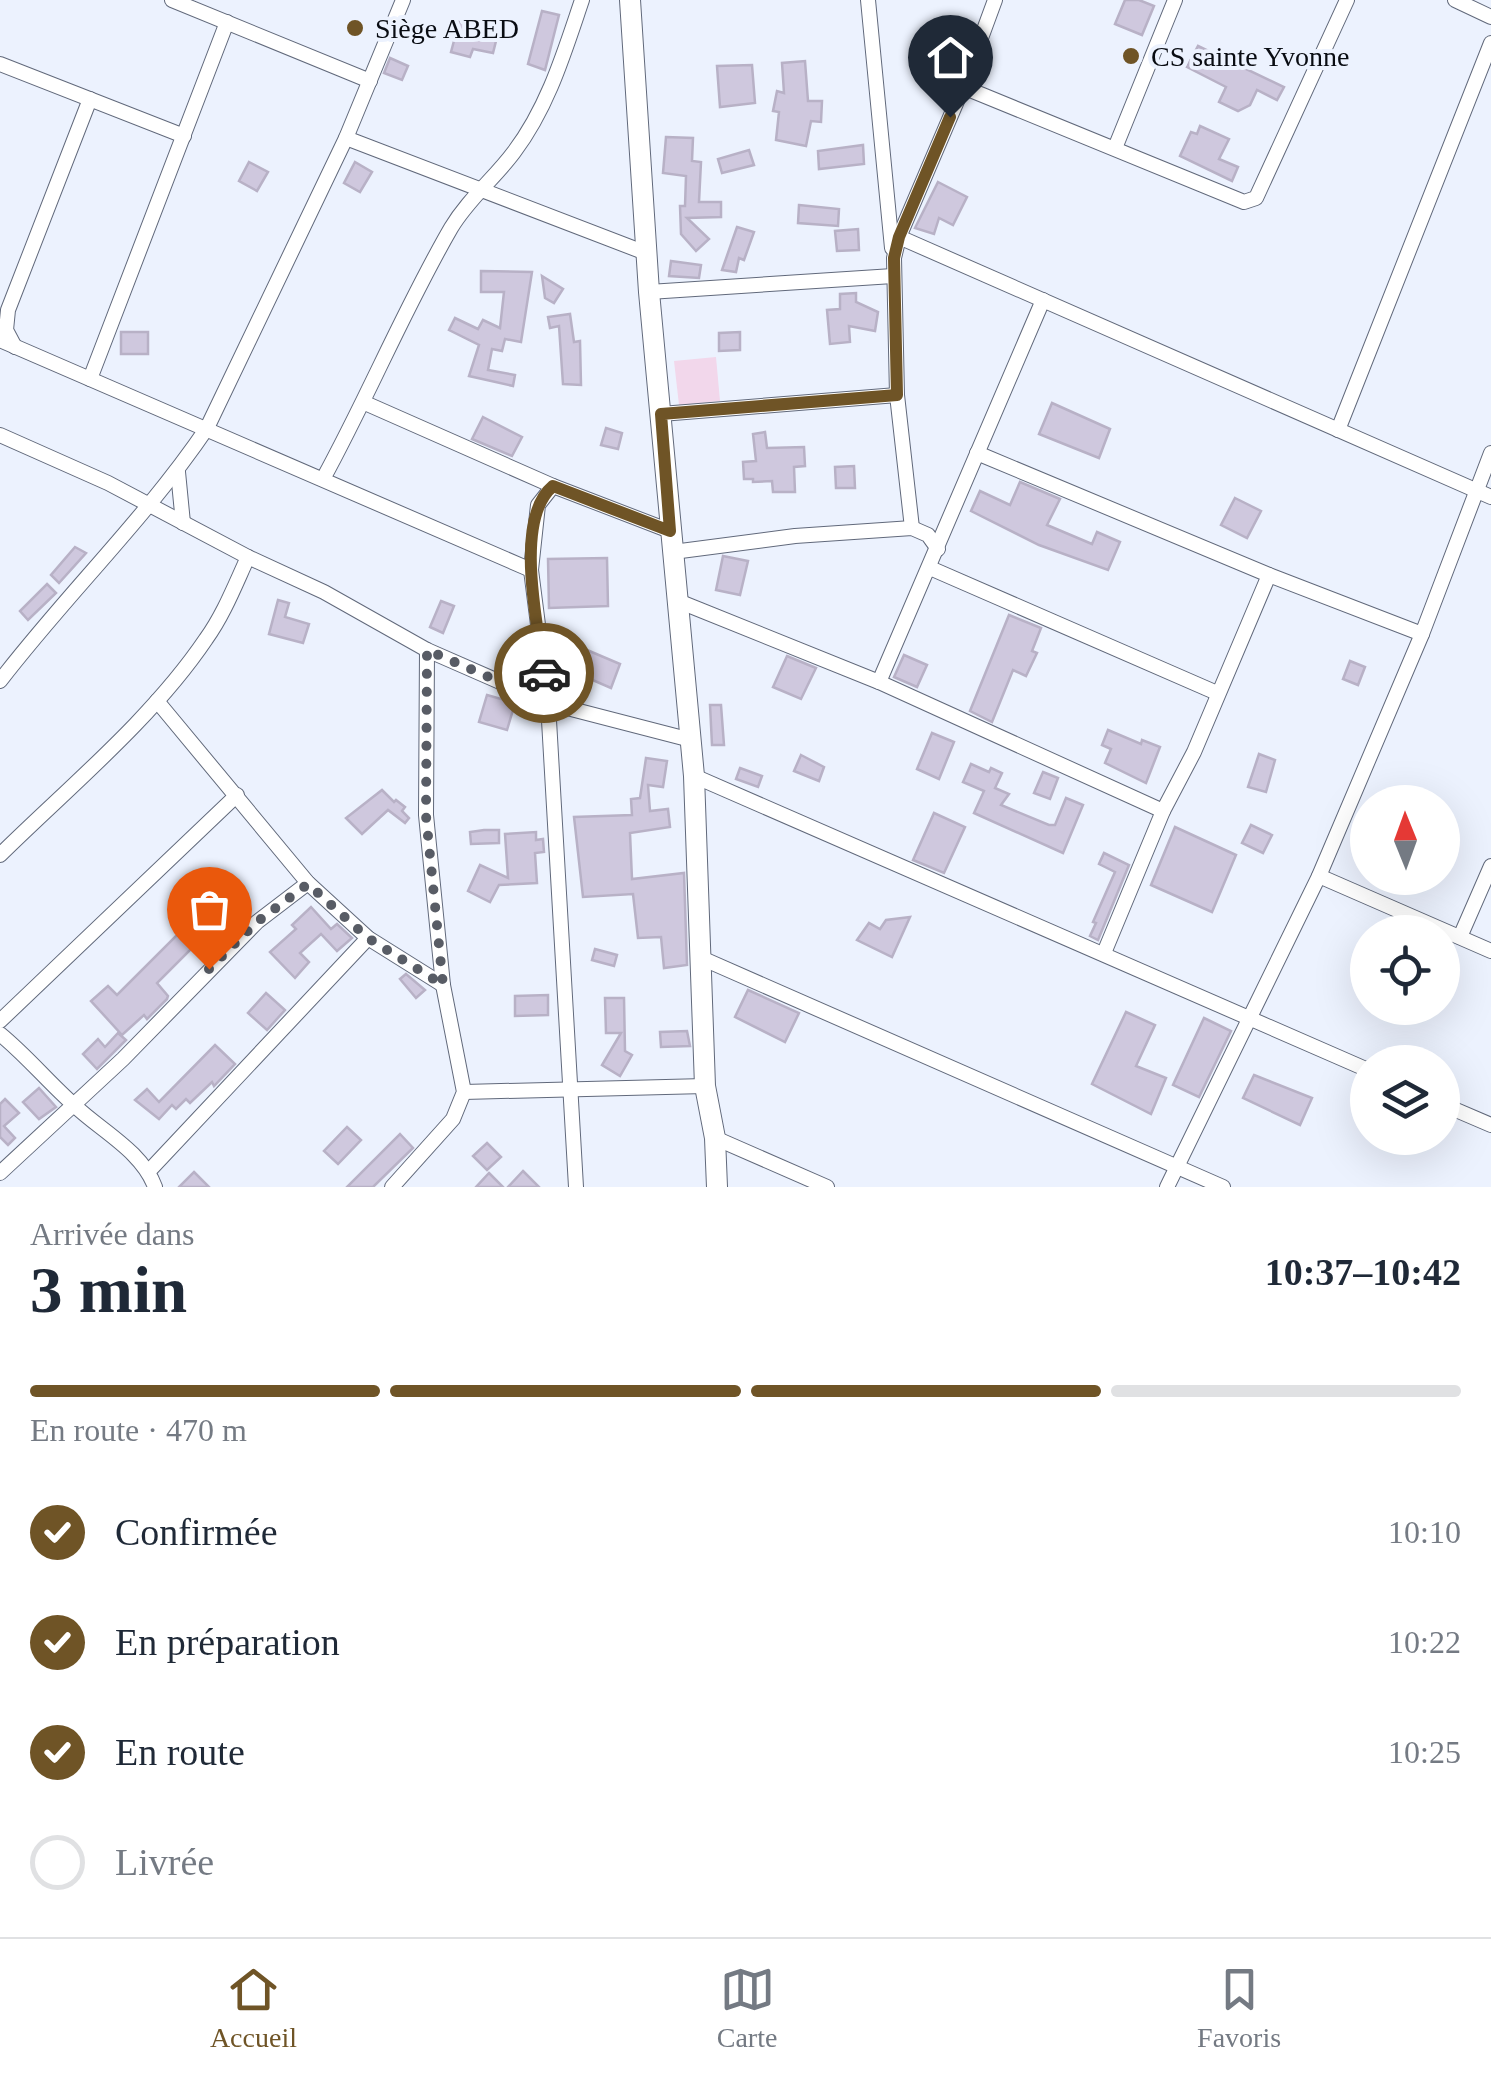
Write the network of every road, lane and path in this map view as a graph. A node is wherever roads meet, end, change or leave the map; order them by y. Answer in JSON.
{"nodes":[{"id":1,"x":172,"y":0,"type":"edge"},
{"id":2,"x":402,"y":0,"type":"edge"},
{"id":3,"x":582,"y":0,"type":"edge"},
{"id":4,"x":630,"y":0,"type":"edge"},
{"id":5,"x":868,"y":0,"type":"edge"},
{"id":6,"x":995,"y":0,"type":"edge"},
{"id":7,"x":1175,"y":0,"type":"edge"},
{"id":8,"x":1347,"y":0,"type":"edge"},
{"id":9,"x":1455,"y":0,"type":"edge"},
{"id":10,"x":1491,"y":17,"type":"edge"},
{"id":11,"x":227,"y":22,"type":"junction"},
{"id":12,"x":1491,"y":44,"type":"edge"},
{"id":13,"x":0,"y":64,"type":"edge"},
{"id":14,"x":370,"y":81,"type":"junction"},
{"id":15,"x":962,"y":87,"type":"junction"},
{"id":16,"x":90,"y":99,"type":"junction"},
{"id":17,"x":184,"y":136,"type":"junction"},
{"id":18,"x":346,"y":138,"type":"junction"},
{"id":19,"x":1115,"y":148,"type":"junction"},
{"id":20,"x":478,"y":190,"type":"junction"},
{"id":21,"x":899,"y":237,"type":"junction"},
{"id":22,"x":646,"y":253,"type":"junction"},
{"id":23,"x":894,"y":258,"type":"junction"},
{"id":24,"x":893,"y":276,"type":"junction"},
{"id":25,"x":649,"y":292,"type":"junction"},
{"id":26,"x":1044,"y":300,"type":"junction"},
{"id":27,"x":0,"y":340,"type":"edge"},
{"id":28,"x":15,"y":347,"type":"junction"},
{"id":29,"x":90,"y":380,"type":"junction"},
{"id":30,"x":897,"y":395,"type":"junction"},
{"id":31,"x":365,"y":402,"type":"junction"},
{"id":32,"x":661,"y":414,"type":"junction"},
{"id":33,"x":207,"y":428,"type":"junction"},
{"id":34,"x":1338,"y":430,"type":"junction"},
{"id":35,"x":0,"y":435,"type":"edge"},
{"id":36,"x":977,"y":453,"type":"junction"},
{"id":37,"x":1491,"y":453,"type":"edge"},
{"id":38,"x":178,"y":472,"type":"junction"},
{"id":39,"x":323,"y":479,"type":"junction"},
{"id":40,"x":553,"y":486,"type":"junction"},
{"id":41,"x":1474,"y":490,"type":"junction"},
{"id":42,"x":1491,"y":497,"type":"edge"},
{"id":43,"x":148,"y":504,"type":"junction"},
{"id":44,"x":183,"y":523,"type":"junction"},
{"id":45,"x":912,"y":528,"type":"junction"},
{"id":46,"x":671,"y":541,"type":"junction"},
{"id":47,"x":938,"y":548,"type":"junction"},
{"id":48,"x":248,"y":557,"type":"junction"},
{"id":49,"x":930,"y":568,"type":"junction"},
{"id":50,"x":531,"y":570,"type":"junction"},
{"id":51,"x":1268,"y":575,"type":"junction"},
{"id":52,"x":678,"y":601,"type":"junction"},
{"id":53,"x":1422,"y":634,"type":"junction"},
{"id":54,"x":427,"y":650,"type":"junction"},
{"id":55,"x":0,"y":681,"type":"edge"},
{"id":56,"x":879,"y":682,"type":"junction"},
{"id":57,"x":1217,"y":693,"type":"junction"},
{"id":58,"x":156,"y":701,"type":"junction"},
{"id":59,"x":548,"y":703,"type":"junction"},
{"id":60,"x":691,"y":740,"type":"junction"},
{"id":61,"x":694,"y":776,"type":"junction"},
{"id":62,"x":238,"y":795,"type":"junction"},
{"id":63,"x":1163,"y":811,"type":"junction"},
{"id":64,"x":0,"y":855,"type":"edge"},
{"id":65,"x":1491,"y":866,"type":"edge"},
{"id":66,"x":1318,"y":876,"type":"junction"},
{"id":67,"x":308,"y":884,"type":"junction"},
{"id":68,"x":1409,"y":915,"type":"edge"},
{"id":69,"x":1460,"y":937,"type":"joint"},
{"id":70,"x":368,"y":938,"type":"junction"},
{"id":71,"x":1491,"y":951,"type":"edge"},
{"id":72,"x":1104,"y":953,"type":"junction"},
{"id":73,"x":699,"y":958,"type":"junction"},
{"id":74,"x":443,"y":985,"type":"junction"},
{"id":75,"x":1249,"y":1017,"type":"junction"},
{"id":76,"x":0,"y":1022,"type":"edge"},
{"id":77,"x":0,"y":1034,"type":"edge"},
{"id":78,"x":1350,"y":1062,"type":"edge"},
{"id":79,"x":705,"y":1086,"type":"junction"},
{"id":80,"x":570,"y":1088,"type":"junction"},
{"id":81,"x":464,"y":1092,"type":"junction"},
{"id":82,"x":73,"y":1104,"type":"junction"},
{"id":83,"x":1460,"y":1112,"type":"edge"},
{"id":84,"x":1491,"y":1126,"type":"edge"},
{"id":85,"x":714,"y":1138,"type":"junction"},
{"id":86,"x":1176,"y":1166,"type":"junction"},
{"id":87,"x":149,"y":1170,"type":"junction"},
{"id":88,"x":0,"y":1173,"type":"edge"},
{"id":89,"x":156,"y":1187,"type":"edge"},
{"id":90,"x":392,"y":1187,"type":"edge"},
{"id":91,"x":576,"y":1187,"type":"edge"},
{"id":92,"x":718,"y":1187,"type":"edge"},
{"id":93,"x":828,"y":1187,"type":"edge"},
{"id":94,"x":1166,"y":1187,"type":"edge"},
{"id":95,"x":1223,"y":1187,"type":"edge"}],
"edges":[{"from":1,"to":11,"type":"street"},
{"from":2,"to":14,"type":"street"},
{"from":3,"to":20,"type":"street"},
{"from":4,"to":22,"type":"street"},
{"from":5,"to":23,"type":"street"},
{"from":6,"to":15,"type":"street"},
{"from":7,"to":19,"type":"street"},
{"from":8,"to":19,"type":"street"},
{"from":9,"to":10,"type":"street"},
{"from":11,"to":14,"type":"street"},
{"from":11,"to":17,"type":"street"},
{"from":12,"to":34,"type":"street"},
{"from":13,"to":16,"type":"street"},
{"from":14,"to":18,"type":"street"},
{"from":15,"to":19,"type":"street"},
{"from":15,"to":21,"type":"street"},
{"from":16,"to":17,"type":"street"},
{"from":16,"to":28,"type":"street"},
{"from":17,"to":29,"type":"street"},
{"from":18,"to":20,"type":"street"},
{"from":18,"to":33,"type":"street"},
{"from":20,"to":22,"type":"street"},
{"from":20,"to":31,"type":"street"},
{"from":21,"to":23,"type":"street"},
{"from":21,"to":26,"type":"street"},
{"from":22,"to":25,"type":"street"},
{"from":23,"to":24,"type":"street"},
{"from":24,"to":25,"type":"street"},
{"from":24,"to":30,"type":"street"},
{"from":25,"to":32,"type":"street"},
{"from":26,"to":34,"type":"street"},
{"from":26,"to":36,"type":"street"},
{"from":27,"to":28,"type":"street"},
{"from":28,"to":29,"type":"street"},
{"from":29,"to":33,"type":"street"},
{"from":30,"to":32,"type":"street"},
{"from":30,"to":45,"type":"street"},
{"from":31,"to":39,"type":"street"},
{"from":31,"to":40,"type":"street"},
{"from":32,"to":46,"type":"street"},
{"from":33,"to":38,"type":"street"},
{"from":33,"to":39,"type":"street"},
{"from":34,"to":41,"type":"street"},
{"from":35,"to":43,"type":"street"},
{"from":36,"to":47,"type":"street"},
{"from":36,"to":51,"type":"street"},
{"from":37,"to":41,"type":"street"},
{"from":38,"to":43,"type":"street"},
{"from":38,"to":44,"type":"street"},
{"from":39,"to":50,"type":"street"},
{"from":40,"to":46,"type":"street"},
{"from":40,"to":50,"type":"street"},
{"from":41,"to":42,"type":"street"},
{"from":41,"to":53,"type":"street"},
{"from":43,"to":44,"type":"street"},
{"from":43,"to":55,"type":"street"},
{"from":44,"to":48,"type":"street"},
{"from":45,"to":46,"type":"street"},
{"from":45,"to":47,"type":"street"},
{"from":46,"to":52,"type":"street"},
{"from":47,"to":49,"type":"street"},
{"from":48,"to":54,"type":"street"},
{"from":48,"to":58,"type":"street"},
{"from":49,"to":56,"type":"street"},
{"from":49,"to":57,"type":"street"},
{"from":50,"to":59,"type":"street"},
{"from":51,"to":53,"type":"street"},
{"from":51,"to":57,"type":"street"},
{"from":52,"to":56,"type":"street"},
{"from":52,"to":60,"type":"street"},
{"from":53,"to":66,"type":"street"},
{"from":54,"to":59,"type":"street"},
{"from":54,"to":74,"type":"street"},
{"from":56,"to":63,"type":"street"},
{"from":57,"to":63,"type":"street"},
{"from":58,"to":62,"type":"street"},
{"from":58,"to":64,"type":"street"},
{"from":59,"to":60,"type":"street"},
{"from":59,"to":80,"type":"street"},
{"from":60,"to":61,"type":"street"},
{"from":61,"to":72,"type":"street"},
{"from":61,"to":73,"type":"street"},
{"from":62,"to":67,"type":"street"},
{"from":62,"to":76,"type":"street"},
{"from":63,"to":72,"type":"street"},
{"from":65,"to":69,"type":"street"},
{"from":66,"to":68,"type":"street"},
{"from":66,"to":75,"type":"street"},
{"from":67,"to":70,"type":"street"},
{"from":67,"to":82,"type":"street"},
{"from":69,"to":71,"type":"street"},
{"from":70,"to":74,"type":"street"},
{"from":70,"to":87,"type":"street"},
{"from":72,"to":75,"type":"street"},
{"from":73,"to":79,"type":"street"},
{"from":73,"to":86,"type":"street"},
{"from":74,"to":81,"type":"street"},
{"from":75,"to":78,"type":"street"},
{"from":75,"to":86,"type":"street"},
{"from":77,"to":82,"type":"street"},
{"from":79,"to":80,"type":"street"},
{"from":79,"to":85,"type":"street"},
{"from":80,"to":81,"type":"street"},
{"from":80,"to":91,"type":"street"},
{"from":81,"to":90,"type":"street"},
{"from":82,"to":87,"type":"street"},
{"from":82,"to":88,"type":"street"},
{"from":83,"to":84,"type":"street"},
{"from":85,"to":92,"type":"street"},
{"from":85,"to":93,"type":"street"},
{"from":86,"to":94,"type":"street"},
{"from":86,"to":95,"type":"street"},
{"from":87,"to":89,"type":"street"}]}
